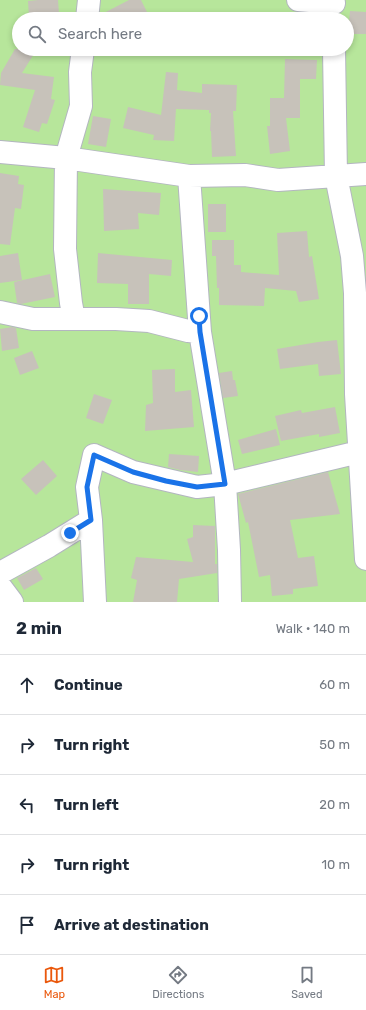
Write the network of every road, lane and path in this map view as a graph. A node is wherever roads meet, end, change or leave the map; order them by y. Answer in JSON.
{"nodes":[{"id":1,"x":89,"y":0,"type":"edge"},
{"id":2,"x":298,"y":0,"type":"edge"},
{"id":3,"x":334,"y":7,"type":"edge"},
{"id":4,"x":88,"y":12,"type":"edge"},
{"id":5,"x":82,"y":56,"type":"edge"},
{"id":6,"x":334,"y":56,"type":"edge"},
{"id":7,"x":0,"y":152,"type":"edge"},
{"id":8,"x":66,"y":158,"type":"junction"},
{"id":9,"x":366,"y":174,"type":"edge"},
{"id":10,"x":189,"y":176,"type":"junction"},
{"id":11,"x":336,"y":176,"type":"junction"},
{"id":12,"x":0,"y":312,"type":"edge"},
{"id":13,"x":74,"y":319,"type":"junction"},
{"id":14,"x":200,"y":332,"type":"junction"},
{"id":15,"x":361,"y":393,"type":"edge"},
{"id":16,"x":359,"y":452,"type":"junction"},
{"id":17,"x":225,"y":484,"type":"junction"},
{"id":18,"x":91,"y":520,"type":"junction"},
{"id":19,"x":366,"y":559,"type":"edge"},
{"id":20,"x":0,"y":573,"type":"edge"},
{"id":21,"x":0,"y":586,"type":"edge"},
{"id":22,"x":12,"y":602,"type":"edge"},
{"id":23,"x":95,"y":602,"type":"edge"},
{"id":24,"x":230,"y":602,"type":"edge"}],
"edges":[{"from":1,"to":4,"type":"street"},
{"from":2,"to":3,"type":"street"},
{"from":5,"to":8,"type":"street"},
{"from":6,"to":11,"type":"street"},
{"from":7,"to":8,"type":"street"},
{"from":8,"to":10,"type":"street"},
{"from":8,"to":13,"type":"street"},
{"from":9,"to":11,"type":"street"},
{"from":10,"to":11,"type":"street"},
{"from":10,"to":14,"type":"street"},
{"from":11,"to":15,"type":"street"},
{"from":12,"to":13,"type":"street"},
{"from":13,"to":14,"type":"street"},
{"from":14,"to":17,"type":"street"},
{"from":15,"to":16,"type":"street"},
{"from":16,"to":17,"type":"street"},
{"from":16,"to":19,"type":"street"},
{"from":17,"to":18,"type":"street"},
{"from":17,"to":24,"type":"street"},
{"from":18,"to":20,"type":"street"},
{"from":18,"to":23,"type":"street"},
{"from":21,"to":22,"type":"street"}]}
